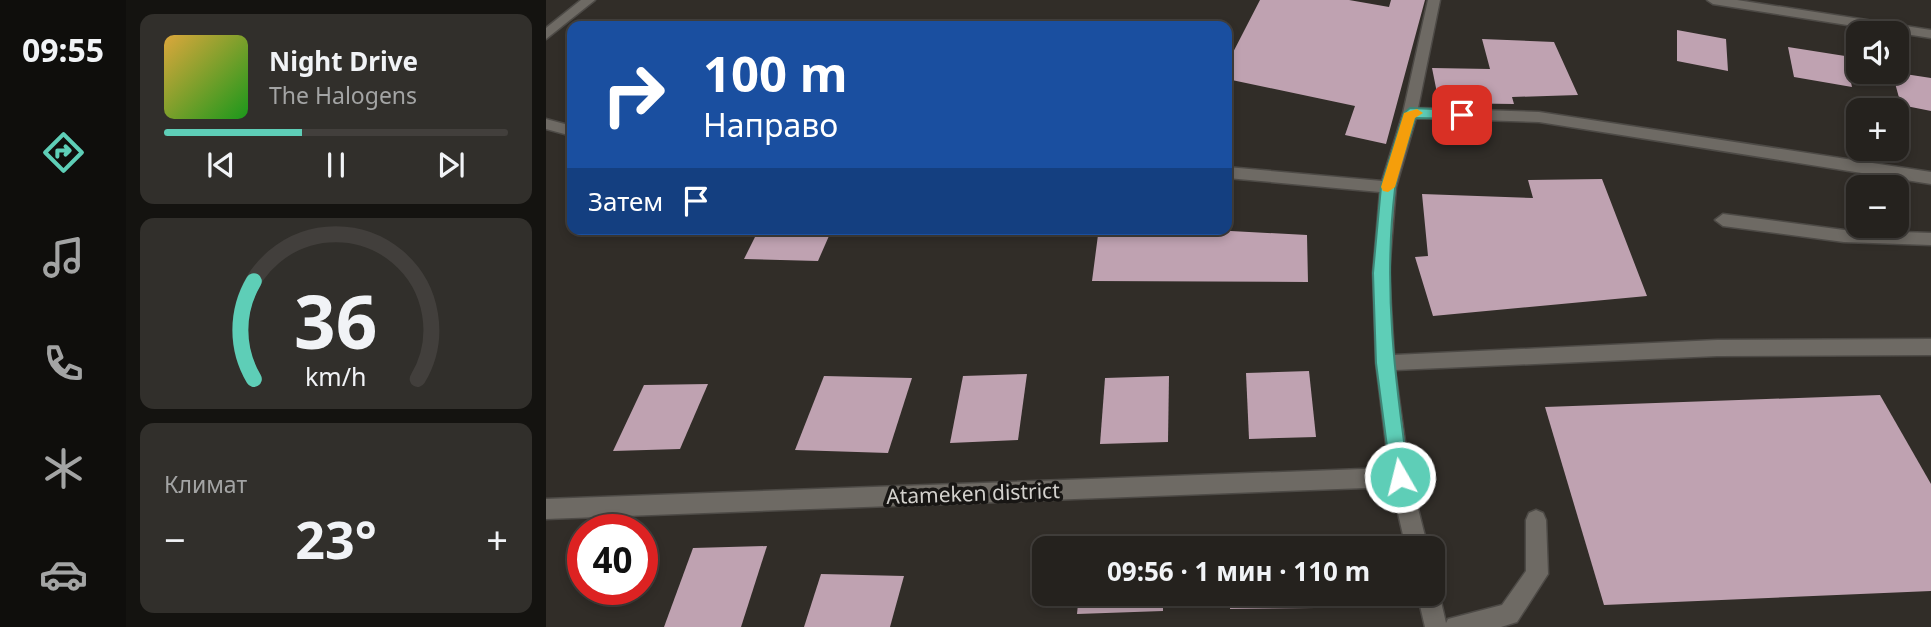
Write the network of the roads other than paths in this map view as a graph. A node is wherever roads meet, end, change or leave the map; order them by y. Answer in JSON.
{"nodes":[{"id":1,"x":589,"y":0,"type":"edge"},
{"id":2,"x":1434,"y":0,"type":"edge"},
{"id":3,"x":1713,"y":0,"type":"edge"},
{"id":4,"x":1931,"y":34,"type":"edge"},
{"id":5,"x":546,"y":35,"type":"edge"},
{"id":6,"x":1410,"y":113,"type":"junction"},
{"id":7,"x":546,"y":124,"type":"edge"},
{"id":8,"x":567,"y":130,"type":"edge"},
{"id":9,"x":1232,"y":172,"type":"edge"},
{"id":10,"x":1931,"y":178,"type":"edge"},
{"id":11,"x":1388,"y":187,"type":"junction"},
{"id":12,"x":1723,"y":220,"type":"dead end"},
{"id":13,"x":1931,"y":239,"type":"edge"},
{"id":14,"x":1931,"y":347,"type":"edge"},
{"id":15,"x":1385,"y":363,"type":"junction"},
{"id":16,"x":1400,"y":477,"type":"junction"},
{"id":17,"x":546,"y":509,"type":"edge"},
{"id":18,"x":1536,"y":520,"type":"dead end"},
{"id":19,"x":1414,"y":536,"type":"edge"},
{"id":20,"x":1431,"y":606,"type":"edge"},
{"id":21,"x":1436,"y":627,"type":"edge"},
{"id":22,"x":1456,"y":627,"type":"edge"}],
"edges":[{"from":1,"to":5,"type":"street"},
{"from":2,"to":6,"type":"street"},
{"from":3,"to":4,"type":"street"},
{"from":6,"to":10,"type":"street"},
{"from":6,"to":11,"type":"street"},
{"from":7,"to":8,"type":"street"},
{"from":9,"to":11,"type":"street"},
{"from":11,"to":15,"type":"street"},
{"from":12,"to":13,"type":"street"},
{"from":14,"to":15,"type":"street"},
{"from":15,"to":16,"type":"street"},
{"from":16,"to":17,"type":"street","name":"Atameken district"},
{"from":16,"to":19,"type":"street"},
{"from":18,"to":22,"type":"street"},
{"from":20,"to":21,"type":"street"}]}
